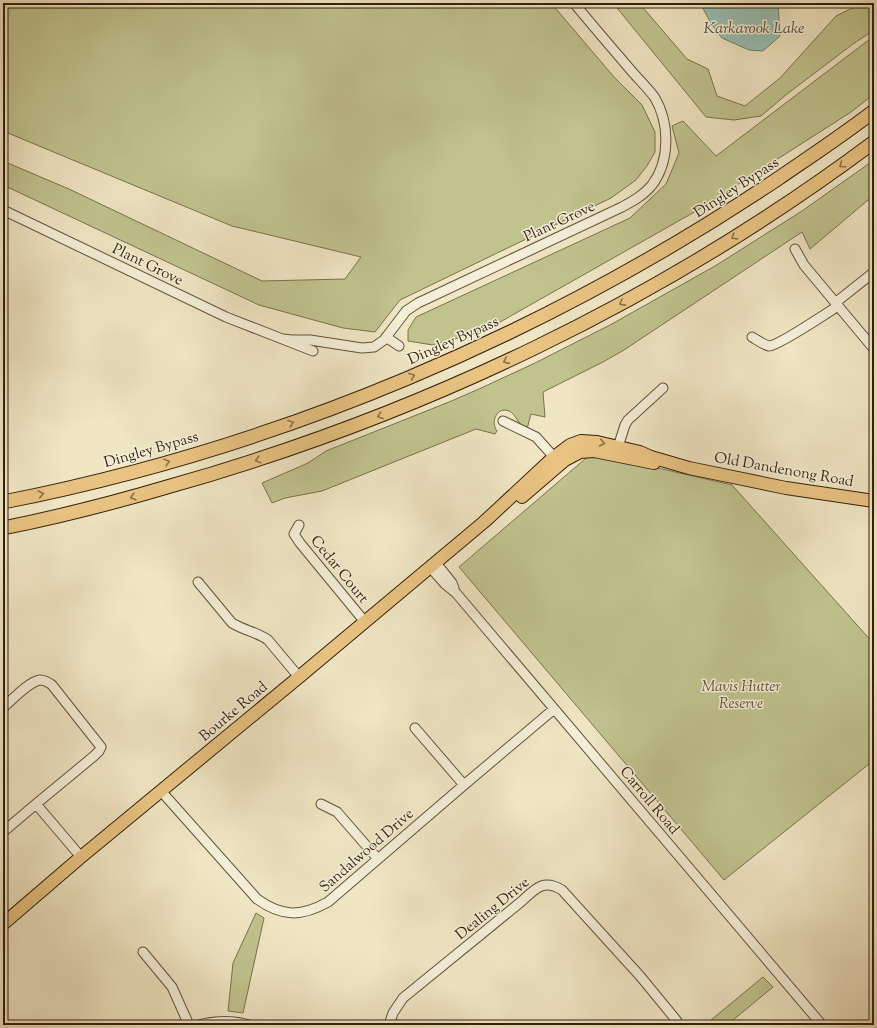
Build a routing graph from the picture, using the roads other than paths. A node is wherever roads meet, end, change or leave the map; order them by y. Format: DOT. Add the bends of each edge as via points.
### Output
graph roads {
  1 [pos="574,3"];
  2 [pos="874,111"];
  3 [pos="874,142"];
  4 [pos="3,210"];
  5 [pos="795,249"];
  6 [pos="874,272"];
  7 [pos="836,305"];
  8 [pos="386,337"];
  9 [pos="752,337"];
  10 [pos="283,339"];
  11 [pos="399,346"];
  12 [pos="874,349"];
  13 [pos="313,351"];
  14 [pos="663,388"];
  15 [pos="503,421"];
  16 [pos="617,451"];
  17 [pos="558,460"];
  18 [pos="874,501"];
  19 [pos="3,502"];
  20 [pos="299,525"];
  21 [pos="3,528"];
  22 [pos="433,565"];
  23 [pos="198,582"];
  24 [pos="365,622"];
  25 [pos="299,677"];
  26 [pos="3,708"];
  27 [pos="554,709"];
  28 [pos="415,728"];
  29 [pos="464,785"];
  30 [pos="162,791"];
  31 [pos="36,804"];
  32 [pos="321,804"];
  33 [pos="3,832"];
  34 [pos="81,857"];
  35 [pos="378,859"];
  36 [pos="3,924"];
  37 [pos="143,952"];
  38 [pos="189,1025"];
  39 [pos="198,1025"];
  40 [pos="249,1025"];
  41 [pos="389,1025"];
  42 [pos="679,1025"];
  43 [pos="822,1025"];
  1 -- 8 [label="street, Plant Grove" via="655,98 663,119 666,142 658,174 644,193 622,207 418,303 404,313"];
  19 -- 2 [label="highway, Dingley Bypass, one-way" via="140,470 244,439 337,406 450,360 574,300 664,250 755,194"];
  3 -- 21 [label="highway, one-way" via="820,181 706,255 607,312 388,414 222,472 111,503"];
  4 -- 10 [label="street, Plant Grove" via="226,316"];
  5 -- 7 [label="street" via="802,262"];
  6 -- 7 [label="street"];
  7 -- 9 [label="street" via="790,337 772,345"];
  7 -- 12 [label="street"];
  8 -- 10 [label="street, Plant Grove" via="374,347 367,348"];
  8 -- 11 [label="street"];
  10 -- 13 [label="street, Plant Grove"];
  14 -- 16 [label="street" via="628,420"];
  15 -- 17 [label="street" via="535,436"];
  16 -- 17 [label="main road, Old Dandenong Road" via="594,452 585,446"];
  16 -- 18 [label="main road, Old Dandenong Road" via="786,488"];
  17 -- 22 [label="main road, Bourke Road" via="521,498 484,522"];
  20 -- 24 [label="street, Cedar Court" via="290,534"];
  22 -- 24 [label="main road, Bourke Road"];
  22 -- 27 [label="street, Carroll Road" via="452,583 456,593"];
  23 -- 25 [label="street" via="232,622 268,640"];
  24 -- 25 [label="main road, Bourke Road"];
  25 -- 30 [label="main road, Bourke Road"];
  26 -- 31 [label="street" via="29,686 40,680 46,681 52,685 101,747 94,756"];
  27 -- 29 [label="street, Sandalwood Drive"];
  27 -- 43 [label="street, Carroll Road"];
  28 -- 29 [label="street"];
  29 -- 35 [label="street, Sandalwood Drive"];
  30 -- 34 [label="main road, Bourke Road"];
  30 -- 35 [label="street, Sandalwood Drive" via="256,899 279,912 315,910"];
  31 -- 33 [label="street"];
  31 -- 34 [label="street"];
  32 -- 35 [label="street" via="337,812"];
  34 -- 36 [label="main road, Bourke Road"];
  37 -- 38 [label="street" via="172,987"];
  39 -- 40 [label="street" via="212,1022"];
  41 -- 42 [label="street, Dealing Drive" via="403,998 536,888 545,885 562,890 640,976"];
}
